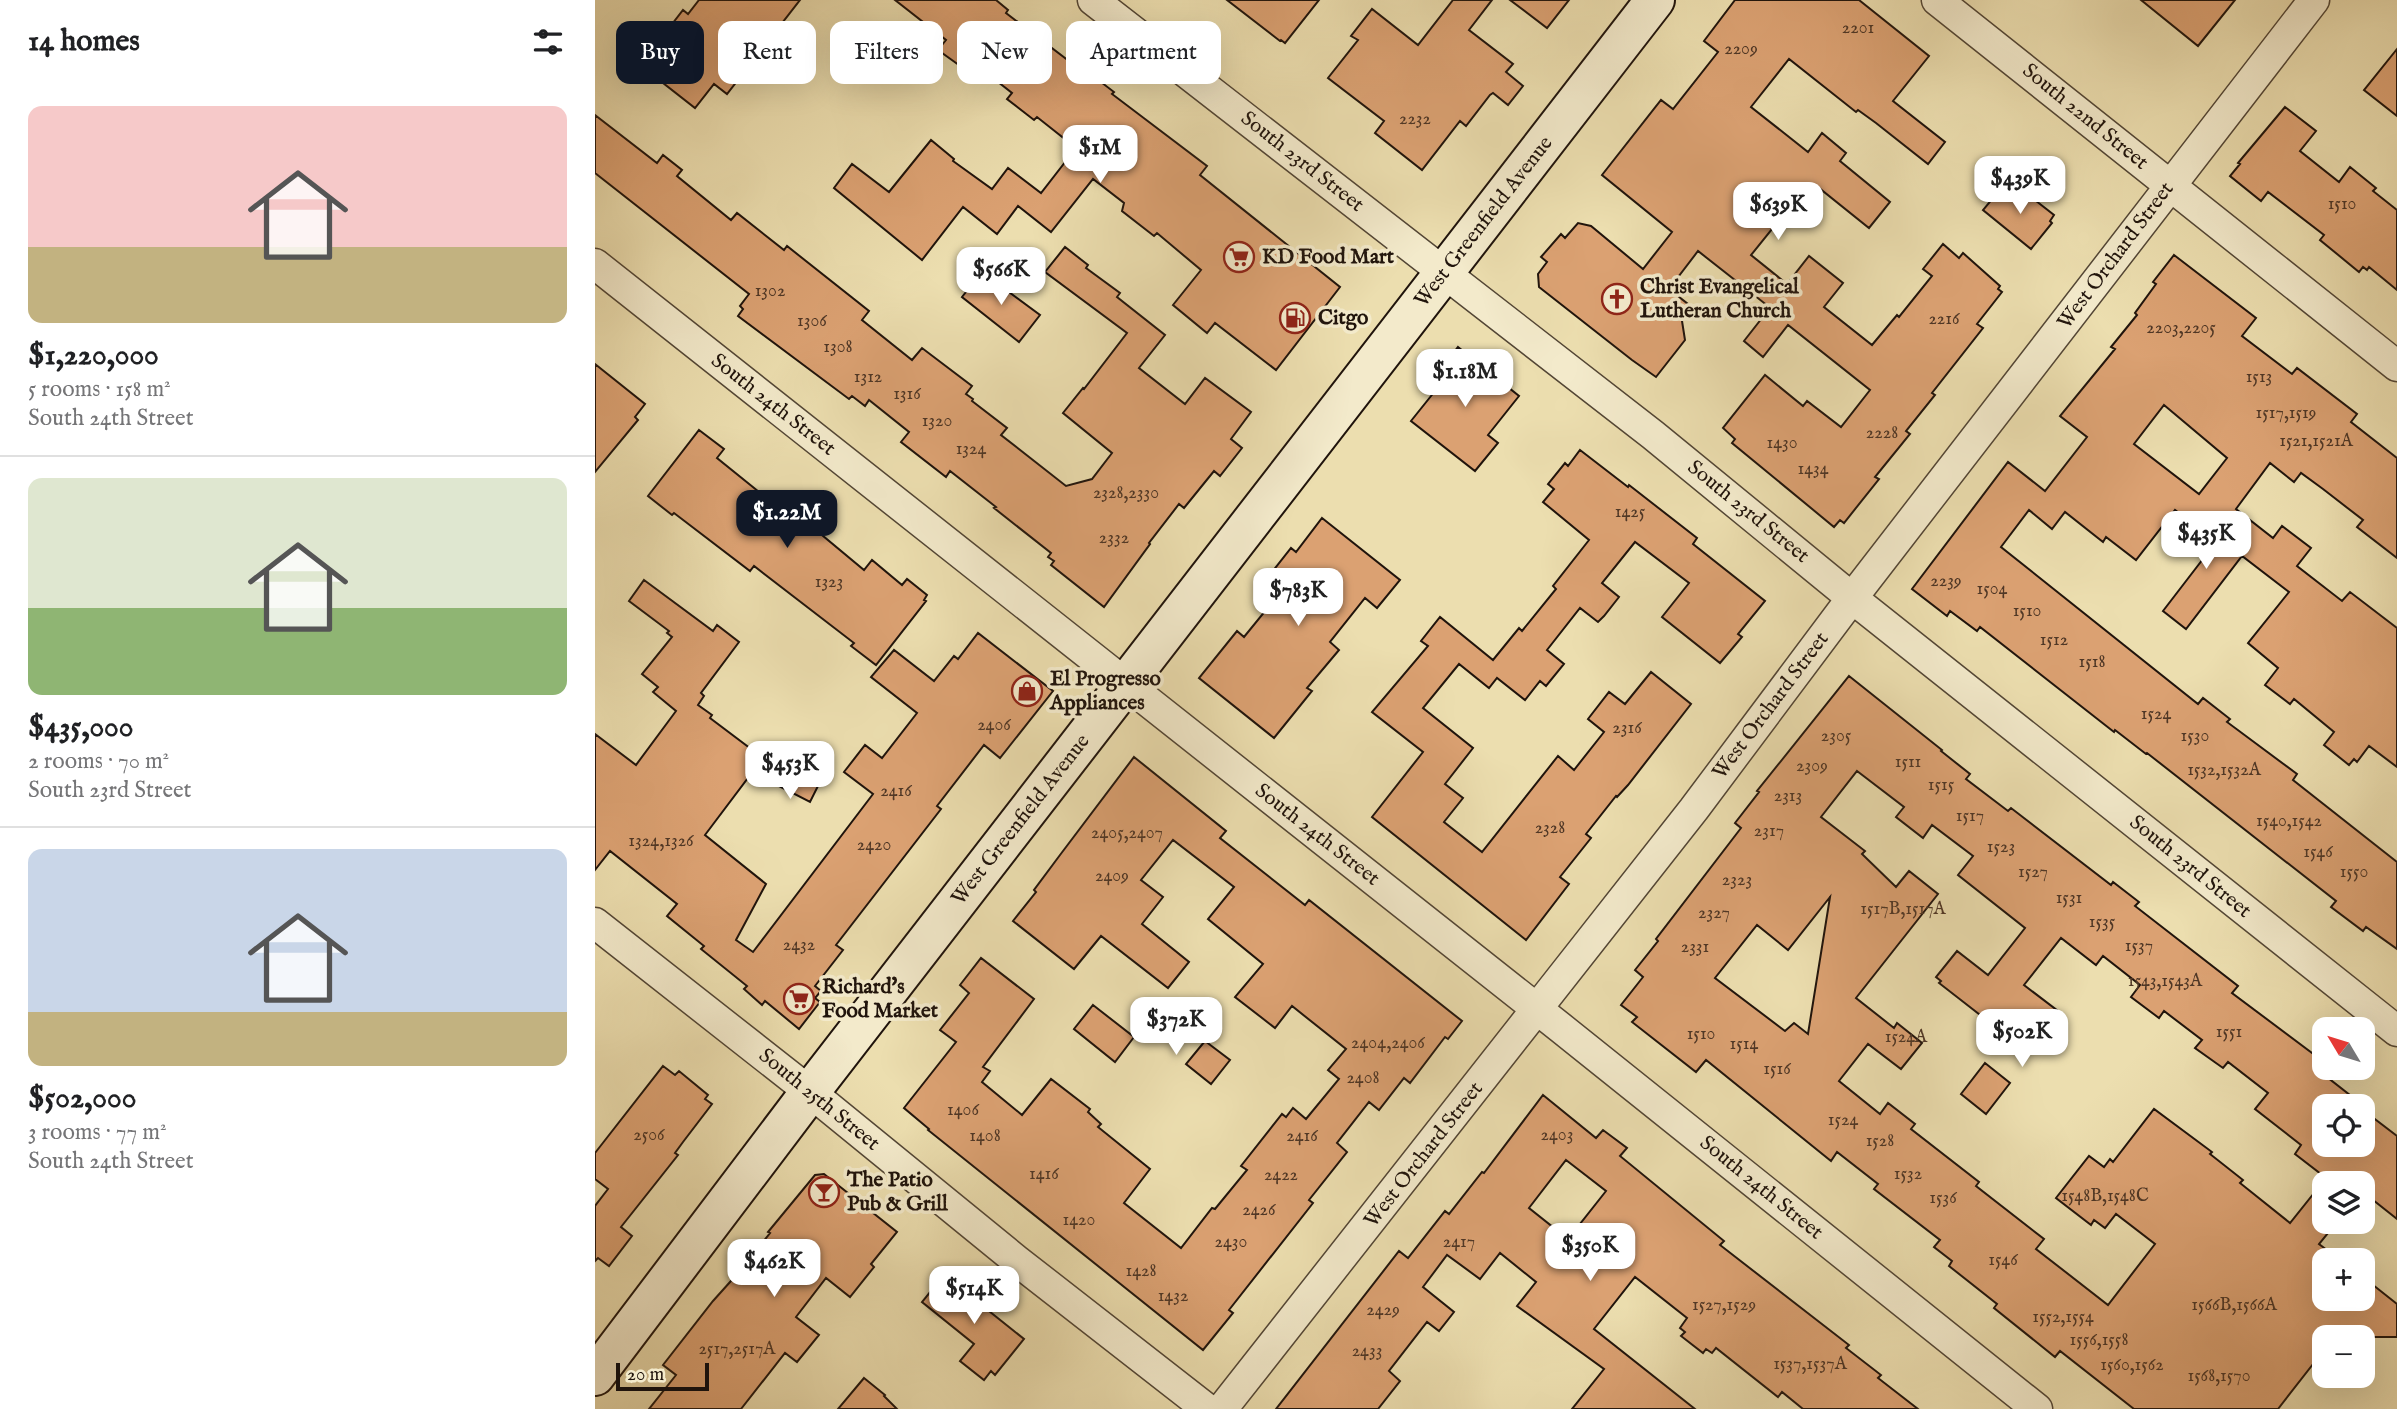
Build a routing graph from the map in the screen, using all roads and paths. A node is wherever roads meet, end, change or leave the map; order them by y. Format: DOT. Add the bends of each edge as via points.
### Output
graph roads {
  1 [pos="1093,0"];
  2 [pos="1655,0"];
  3 [pos="1937,0"];
  4 [pos="2314,0"];
  5 [pos="2170,185"];
  6 [pos="595,264"];
  7 [pos="1446,273"];
  8 [pos="2397,366"];
  9 [pos="1852,598"];
  10 [pos="1126,686"];
  11 [pos="595,923"];
  12 [pos="1538,1010"];
  13 [pos="2397,1031"];
  14 [pos="810,1092"];
  15 [pos="595,1376"];
  16 [pos="1207,1409"];
  17 [pos="1222,1409"];
  18 [pos="2036,1409"];
  1 -- 7 [label="street, South 23rd Street"];
  2 -- 7 [label="main road, West Greenfield Avenue"];
  3 -- 5 [label="street, South 22nd Street"];
  4 -- 5 [label="street, West Orchard Street"];
  5 -- 8 [label="street, South 22nd Street"];
  5 -- 9 [label="street, West Orchard Street"];
  6 -- 10 [label="street, South 24th Street"];
  7 -- 9 [label="street, South 23rd Street"];
  7 -- 10 [label="main road, West Greenfield Avenue"];
  9 -- 12 [label="street, West Orchard Street"];
  9 -- 13 [label="street, South 23rd Street"];
  10 -- 12 [label="street, South 24th Street"];
  10 -- 14 [label="main road, West Greenfield Avenue"];
  11 -- 14 [label="street, South 25th Street"];
  12 -- 17 [label="street, West Orchard Street"];
  12 -- 18 [label="street, South 24th Street"];
  14 -- 15 [label="main road, West Greenfield Avenue"];
  14 -- 16 [label="street, South 25th Street"];
}
